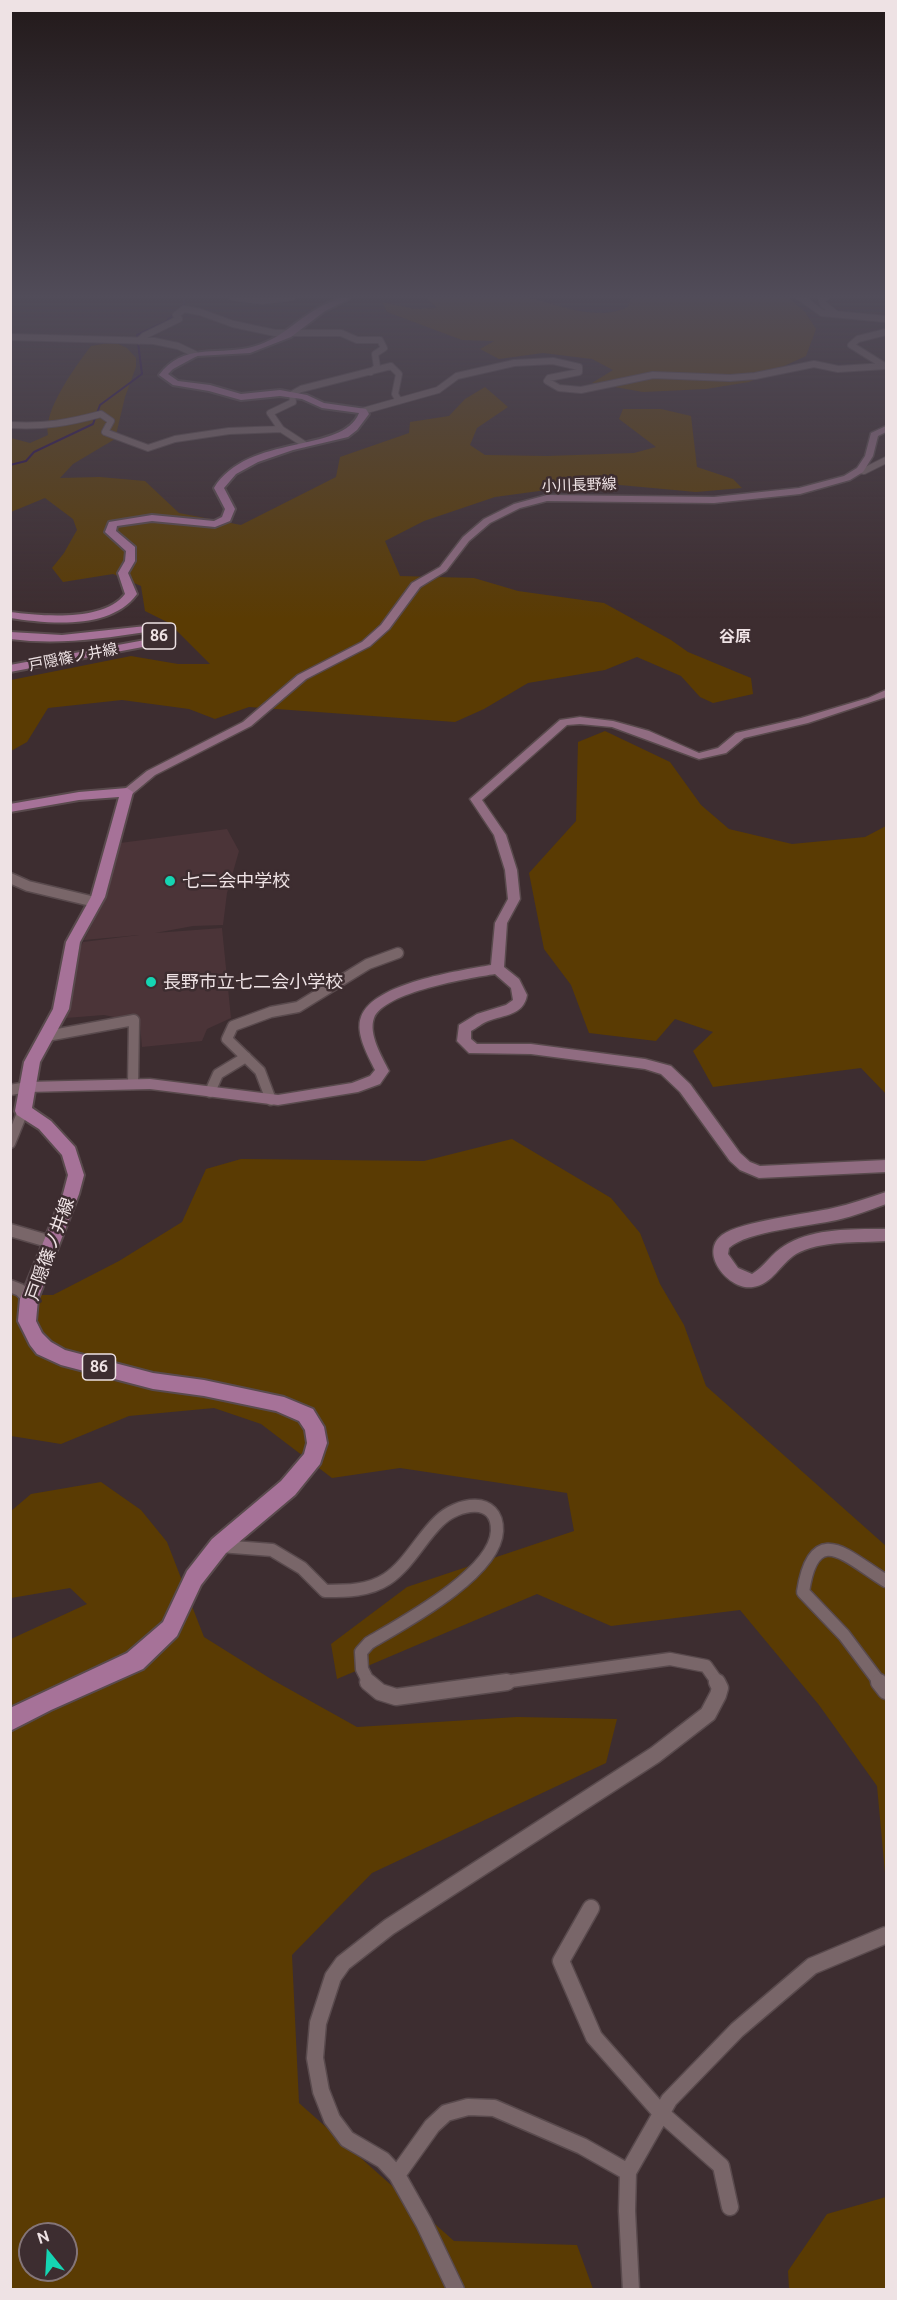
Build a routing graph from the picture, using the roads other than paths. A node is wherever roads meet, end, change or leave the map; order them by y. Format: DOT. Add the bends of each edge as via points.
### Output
graph roads {
  1 [pos="288,404"];
  2 [pos="320,404"];
  3 [pos="387,404"];
  4 [pos="363,411"];
  5 [pos="10,425"];
  6 [pos="281,429"];
  7 [pos="886,429"];
  8 [pos="304,444"];
  9 [pos="886,460"];
  10 [pos="860,470"];
  11 [pos="10,615"];
  12 [pos="10,635"];
  13 [pos="10,669"];
  14 [pos="886,693"];
  15 [pos="127,792"];
  16 [pos="10,808"];
  17 [pos="10,878"];
  18 [pos="95,902"];
  19 [pos="398,953"];
  20 [pos="497,969"];
  21 [pos="47,1036"];
  22 [pos="246,1056"];
  23 [pos="133,1084"];
  24 [pos="19,1089"];
  25 [pos="210,1092"];
  26 [pos="272,1100"];
  27 [pos="23,1111"];
  28 [pos="10,1143"];
  29 [pos="886,1166"];
  30 [pos="886,1198"];
  31 [pos="10,1230"];
  32 [pos="886,1235"];
  33 [pos="51,1242"];
  34 [pos="10,1286"];
  35 [pos="29,1299"];
  36 [pos="219,1546"];
  37 [pos="886,1581"];
  38 [pos="886,1691"];
  39 [pos="10,1720"];
  40 [pos="591,1908"];
  41 [pos="886,1935"];
  42 [pos="661,2113"];
  43 [pos="628,2172"];
  44 [pos="397,2175"];
  45 [pos="730,2207"];
  46 [pos="456,2289"];
  47 [pos="631,2289"];
  1 -- 6 [label="street" via="270,413"];
  2 -- 4 [label="main road"];
  3 -- 4 [label="street"];
  4 -- 8 [label="main road, 86" via="350,432"];
  5 -- 6 [label="street" via="62,425 101,414 111,421 105,432 148,448 175,439 229,431"];
  6 -- 8 [label="street"];
  7 -- 10 [label="street" via="874,435 869,456"];
  8 -- 11 [label="main road, 86" via="245,464 222,479 219,488 230,509 226,519 214,524 152,518 113,524 110,532 132,552 123,573 132,594 124,604 102,614 76,617 28,619"];
  9 -- 10 [label="street"];
  10 -- 15 [label="street, 小川長野線" via="826,485 748,497 547,498 517,506 487,521 466,539 443,569 416,585 385,627 366,644 302,677 247,724 151,773"];
  12 -- 13 [label="main road, 戸隠篠ノ井線 / 86" via="76,640 146,629 160,634 148,643"];
  14 -- 20 [label="street" via="804,721 740,735 722,751 699,756 623,726 581,719 564,722 476,799 500,835 511,870 514,899 501,923"];
  15 -- 16 [label="main road" via="79,795"];
  15 -- 18 [label="main road"];
  17 -- 18 [label="street"];
  18 -- 21 [label="main road" via="74,942 61,1009"];
  19 -- 22 [label="street" via="368,964 297,1007 233,1026 227,1039"];
  20 -- 26 [label="street" via="438,980 400,993 372,1010 367,1018 368,1030 382,1071 375,1080 306,1098"];
  20 -- 29 [label="street" via="512,980 520,1000 514,1007 483,1017 464,1029 464,1041 474,1049 531,1049 666,1070 685,1088 735,1157 759,1172"];
  21 -- 23 [label="street" via="134,1020"];
  21 -- 24 [label="main road"];
  22 -- 25 [label="street" via="218,1072"];
  22 -- 26 [label="street" via="267,1081"];
  23 -- 24 [label="street"];
  23 -- 25 [label="street"];
  24 -- 27 [label="main road"];
  25 -- 26 [label="street"];
  27 -- 28 [label="street"];
  27 -- 33 [label="main road, 戸隠篠ノ井線 / 86" via="45,1125 69,1152 76,1175"];
  30 -- 32 [label="street" via="848,1211 728,1239 720,1256 740,1279 755,1280 771,1271 790,1250 814,1242"];
  31 -- 33 [label="street"];
  33 -- 35 [label="main road, 戸隠篠ノ井線 / 86"];
  34 -- 35 [label="street"];
  35 -- 36 [label="main road, 戸隠篠ノ井線 / 86" via="27,1321 36,1339 61,1357 153,1382 277,1403 306,1414 317,1443 313,1458 288,1488"];
  36 -- 39 [label="main road, 戸隠篠ノ井線 / 86" via="194,1578 170,1629 135,1661"];
  36 -- 44 [label="street" via="272,1550 302,1568 325,1591 359,1591 387,1579 445,1514 471,1504 482,1507 498,1526 498,1539 490,1556 470,1577 361,1652 364,1675 382,1695 396,1698 670,1659 706,1666 720,1688 708,1714 655,1755 389,1927 343,1963 333,1977 318,2023 315,2058 321,2091 332,2120 347,2139 383,2160"];
  37 -- 38 [label="street" via="845,1553 830,1551 810,1560 803,1592 844,1635"];
  40 -- 42 [label="street" via="561,1961 594,2037"];
  41 -- 42 [label="street" via="812,1966 716,2050"];
  42 -- 43 [label="street"];
  42 -- 45 [label="street" via="721,2166"];
  43 -- 44 [label="street" via="582,2146 494,2108 468,2107 446,2113 432,2126"];
  43 -- 47 [label="street"];
  44 -- 46 [label="street"];
}
